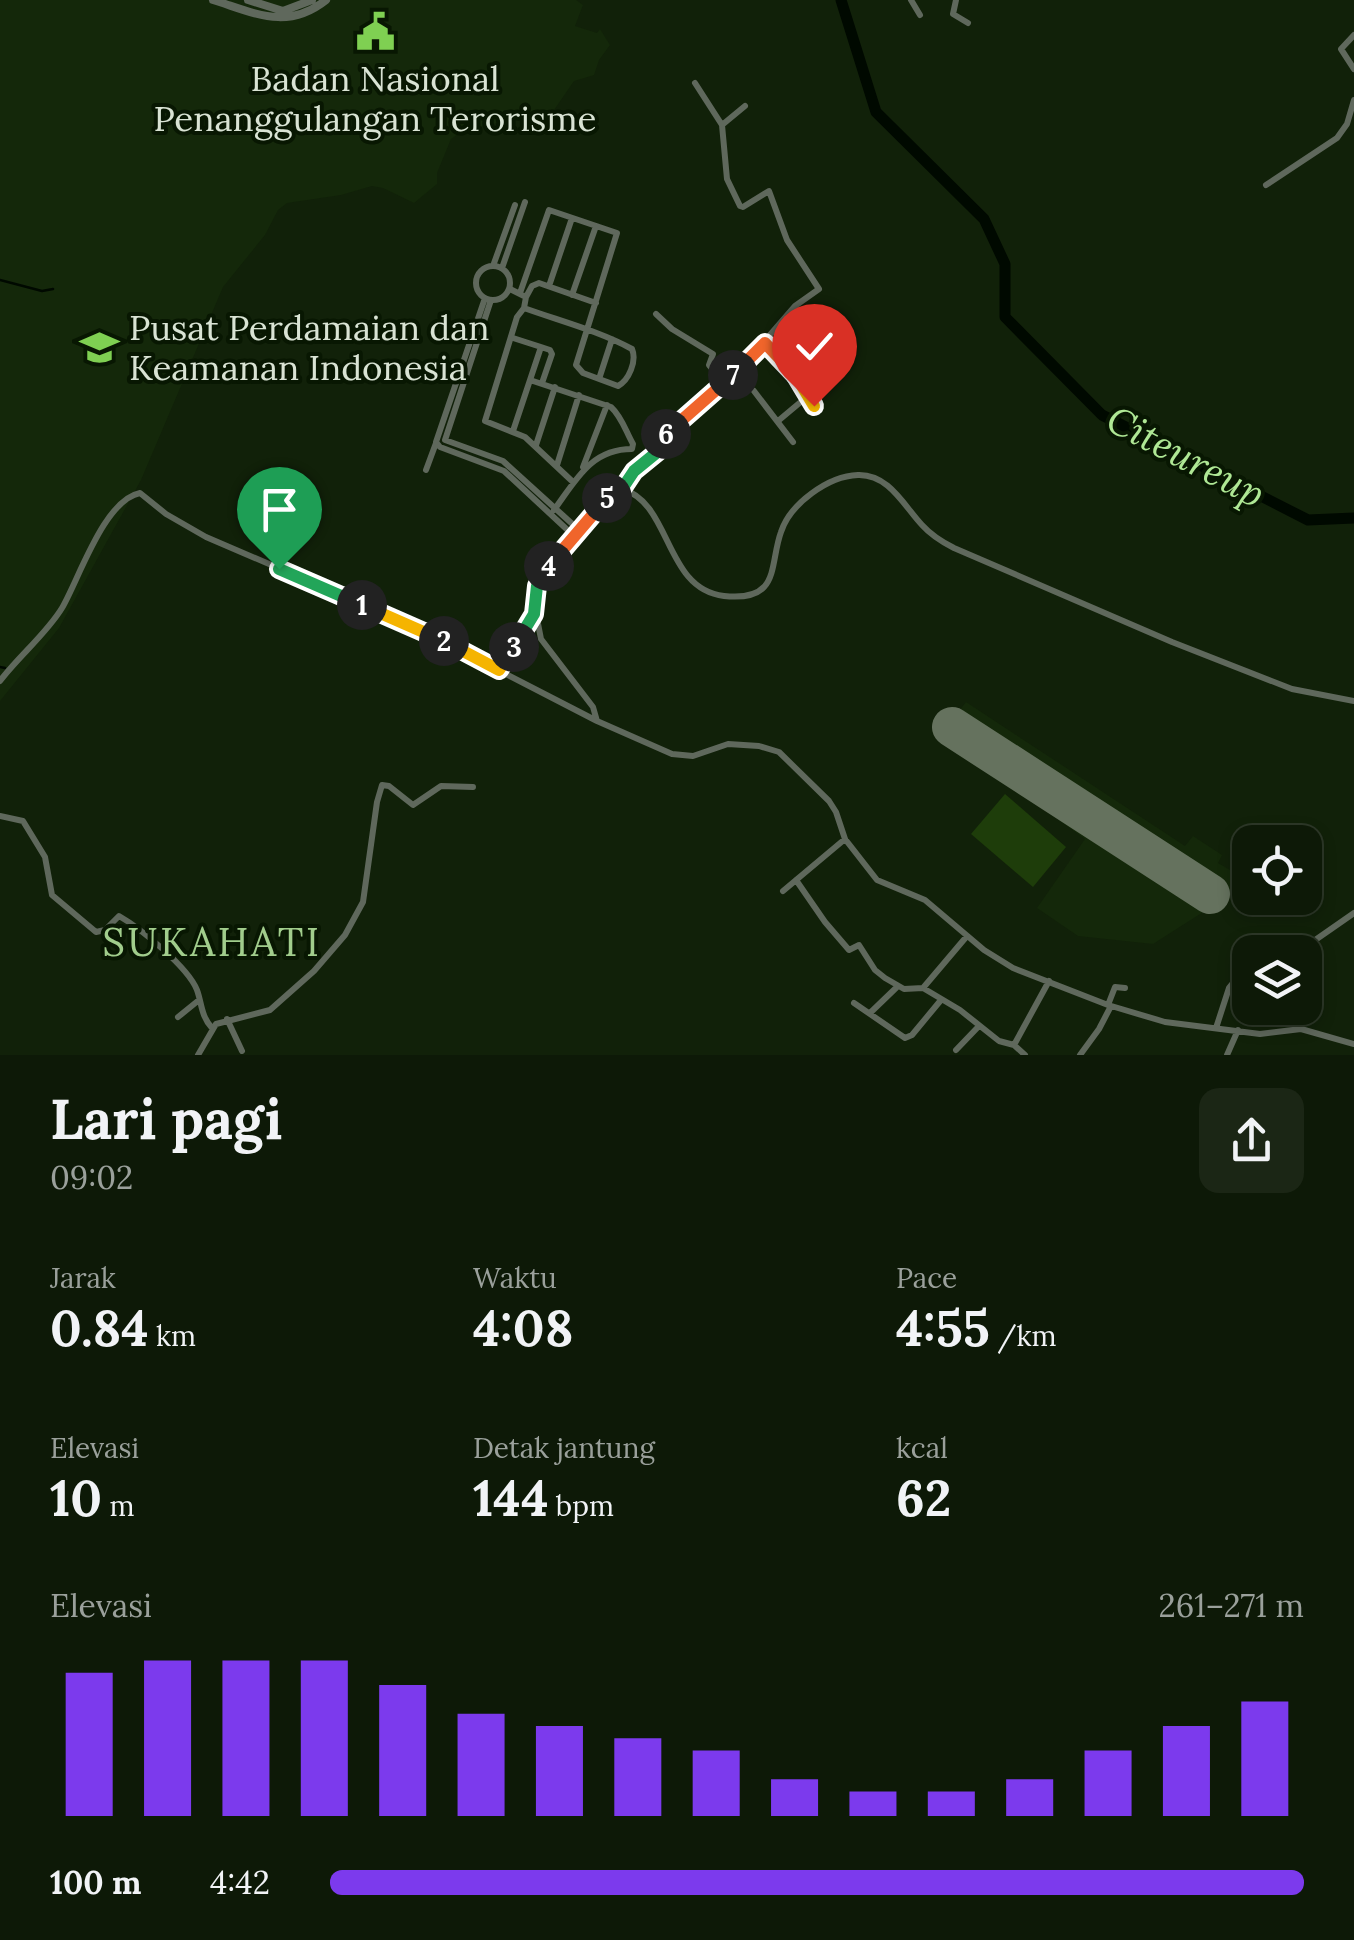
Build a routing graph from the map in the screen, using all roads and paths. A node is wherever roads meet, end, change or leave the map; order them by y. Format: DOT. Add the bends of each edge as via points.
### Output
graph roads {
  1 [pos="212,0"];
  2 [pos="248,0"];
  3 [pos="312,0"];
  4 [pos="326,0"];
  5 [pos="912,0"];
  6 [pos="956,0"];
  7 [pos="288,15"];
  8 [pos="920,15"];
  9 [pos="968,23"];
  10 [pos="1354,36"];
  11 [pos="1354,68"];
  12 [pos="695,83"];
  13 [pos="1354,100"];
  14 [pos="744,106"];
  15 [pos="722,125"];
  16 [pos="1266,185"];
  17 [pos="525,202"];
  18 [pos="514,205"];
  19 [pos="572,218"];
  20 [pos="596,226"];
  21 [pos="497,267"];
  22 [pos="550,286"];
  23 [pos="510,290"];
  24 [pos="523,295"];
  25 [pos="572,295"];
  26 [pos="488,299"];
  27 [pos="596,303"];
  28 [pos="524,308"];
  29 [pos="656,314"];
  30 [pos="586,331"];
  31 [pos="513,338"];
  32 [pos="612,339"];
  33 [pos="765,343"];
  34 [pos="541,347"];
  35 [pos="599,379"];
  36 [pos="530,380"];
  37 [pos="542,383"];
  38 [pos="724,383"];
  39 [pos="555,387"];
  40 [pos="754,390"];
  41 [pos="579,395"];
  42 [pos="809,396"];
  43 [pos="607,405"];
  44 [pos="814,406"];
  45 [pos="778,421"];
  46 [pos="622,430"];
  47 [pos="513,431"];
  48 [pos="436,442"];
  49 [pos="793,442"];
  50 [pos="536,444"];
  51 [pos="616,449"];
  52 [pos="556,465"];
  53 [pos="582,468"];
  54 [pos="426,470"];
  55 [pos="573,482"];
  56 [pos="622,489"];
  57 [pos="553,511"];
  58 [pos="577,533"];
  59 [pos="534,614"];
  60 [pos="499,670"];
  61 [pos="0,681"];
  62 [pos="1354,701"];
  63 [pos="597,721"];
  64 [pos="473,787"];
  65 [pos="0,816"];
  66 [pos="845,839"];
  67 [pos="796,880"];
  68 [pos="782,890"];
  69 [pos="1354,912"];
  70 [pos="968,935"];
  71 [pos="1322,935"];
  72 [pos="1048,981"];
  73 [pos="1232,984"];
  74 [pos="898,986"];
  75 [pos="922,988"];
  76 [pos="1125,988"];
  77 [pos="199,1000"];
  78 [pos="941,1000"];
  79 [pos="854,1003"];
  80 [pos="1109,1006"];
  81 [pos="870,1014"];
  82 [pos="178,1017"];
  83 [pos="227,1019"];
  84 [pos="979,1026"];
  85 [pos="212,1028"];
  86 [pos="1216,1028"];
  87 [pos="1238,1030"];
  88 [pos="1354,1044"];
  89 [pos="1014,1045"];
  90 [pos="956,1050"];
  91 [pos="242,1051"];
  92 [pos="198,1055"];
  93 [pos="1025,1055"];
  94 [pos="1080,1055"];
  95 [pos="1227,1055"];
  1 -- 7 [label="street"];
  2 -- 7 [label="street"];
  3 -- 7 [label="street"];
  4 -- 7 [label="street"];
  5 -- 8 [label="street"];
  6 -- 9 [label="street" via="953,14"];
  10 -- 11 [label="street" via="1341,49"];
  12 -- 15 [label="street"];
  13 -- 16 [label="street" via="1337,138"];
  14 -- 15 [label="street"];
  15 -- 33 [label="street" via="727,179 740,206 769,192 787,240 819,287"];
  17 -- 21 [label="street"];
  18 -- 21 [label="street"];
  19 -- 20 [label="street"];
  19 -- 22 [label="street"];
  19 -- 24 [label="street" via="549,210"];
  20 -- 25 [label="street"];
  20 -- 27 [label="street" via="617,235"];
  21 -- 23 [label="street" via="510,277"];
  21 -- 26 [label="street" via="476,280"];
  22 -- 24 [label="street" via="536,284"];
  22 -- 25 [label="street"];
  23 -- 24 [label="street"];
  23 -- 26 [label="street"];
  24 -- 28 [label="street"];
  25 -- 27 [label="street"];
  26 -- 48 [label="street"];
  26 -- 57 [label="street" via="445,440 503,461"];
  27 -- 30 [label="street"];
  28 -- 30 [label="street"];
  28 -- 31 [label="street"];
  29 -- 38 [label="street" via="713,354 709,365"];
  30 -- 32 [label="street"];
  30 -- 35 [label="street" via="576,365"];
  31 -- 34 [label="street"];
  31 -- 47 [label="street" via="484,419"];
  32 -- 35 [label="street"];
  32 -- 35 [label="street" via="632,349 632,365 619,386"];
  33 -- 38 [label="street"];
  33 -- 42 [label="street"];
  34 -- 36 [label="street"];
  34 -- 37 [label="street" via="552,354"];
  36 -- 37 [label="street"];
  36 -- 47 [label="street"];
  37 -- 39 [label="street"];
  38 -- 56 [label="street" via="668,431 661,449"];
  39 -- 41 [label="street"];
  39 -- 50 [label="street"];
  40 -- 45 [label="street"];
  41 -- 43 [label="street"];
  41 -- 52 [label="street"];
  42 -- 44 [label="street"];
  42 -- 45 [label="street"];
  43 -- 46 [label="street"];
  43 -- 53 [label="street"];
  45 -- 49 [label="street"];
  46 -- 51 [label="street"];
  46 -- 51 [label="street" via="634,447"];
  47 -- 50 [label="street"];
  48 -- 54 [label="street"];
  48 -- 57 [label="street" via="504,471"];
  50 -- 52 [label="street"];
  51 -- 53 [label="street"];
  52 -- 55 [label="street"];
  53 -- 55 [label="street"];
  55 -- 57 [label="street"];
  56 -- 58 [label="street"];
  56 -- 62 [label="street" via="644,502 694,582 712,594 741,596 771,577 783,525 800,504 836,480 872,477 954,548 1292,689"];
  57 -- 58 [label="street"];
  58 -- 59 [label="street" via="540,578"];
  59 -- 60 [label="street"];
  59 -- 63 [label="street" via="541,639"];
  60 -- 61 [label="street" via="206,537 136,492 104,526 57,616"];
  60 -- 63 [label="street"];
  63 -- 66 [label="street" via="677,756 728,744 775,750 829,801"];
  64 -- 83 [label="street" via="441,786 413,805 382,786 363,902 345,935 270,1010"];
  65 -- 77 [label="street" via="23,821 40,845 54,898 96,932 122,917 184,973"];
  66 -- 67 [label="street"];
  66 -- 70 [label="street" via="877,880 925,900"];
  67 -- 68 [label="street"];
  67 -- 74 [label="street" via="849,950 860,945 875,970"];
  69 -- 71 [label="street"];
  70 -- 72 [label="street" via="1013,968"];
  70 -- 75 [label="street"];
  72 -- 80 [label="street"];
  72 -- 89 [label="street"];
  73 -- 86 [label="street"];
  74 -- 75 [label="street"];
  74 -- 81 [label="street"];
  75 -- 78 [label="street"];
  76 -- 80 [label="street" via="1114,987"];
  77 -- 82 [label="street"];
  77 -- 85 [label="street"];
  78 -- 81 [label="street" via="908,1038"];
  78 -- 84 [label="street"];
  79 -- 81 [label="street"];
  80 -- 86 [label="street"];
  80 -- 94 [label="street"];
  83 -- 85 [label="street"];
  83 -- 91 [label="street"];
  84 -- 89 [label="street"];
  84 -- 90 [label="street"];
  85 -- 92 [label="street"];
  86 -- 87 [label="street"];
  87 -- 88 [label="street" via="1301,1028"];
  87 -- 95 [label="street"];
  89 -- 93 [label="street"];
}
